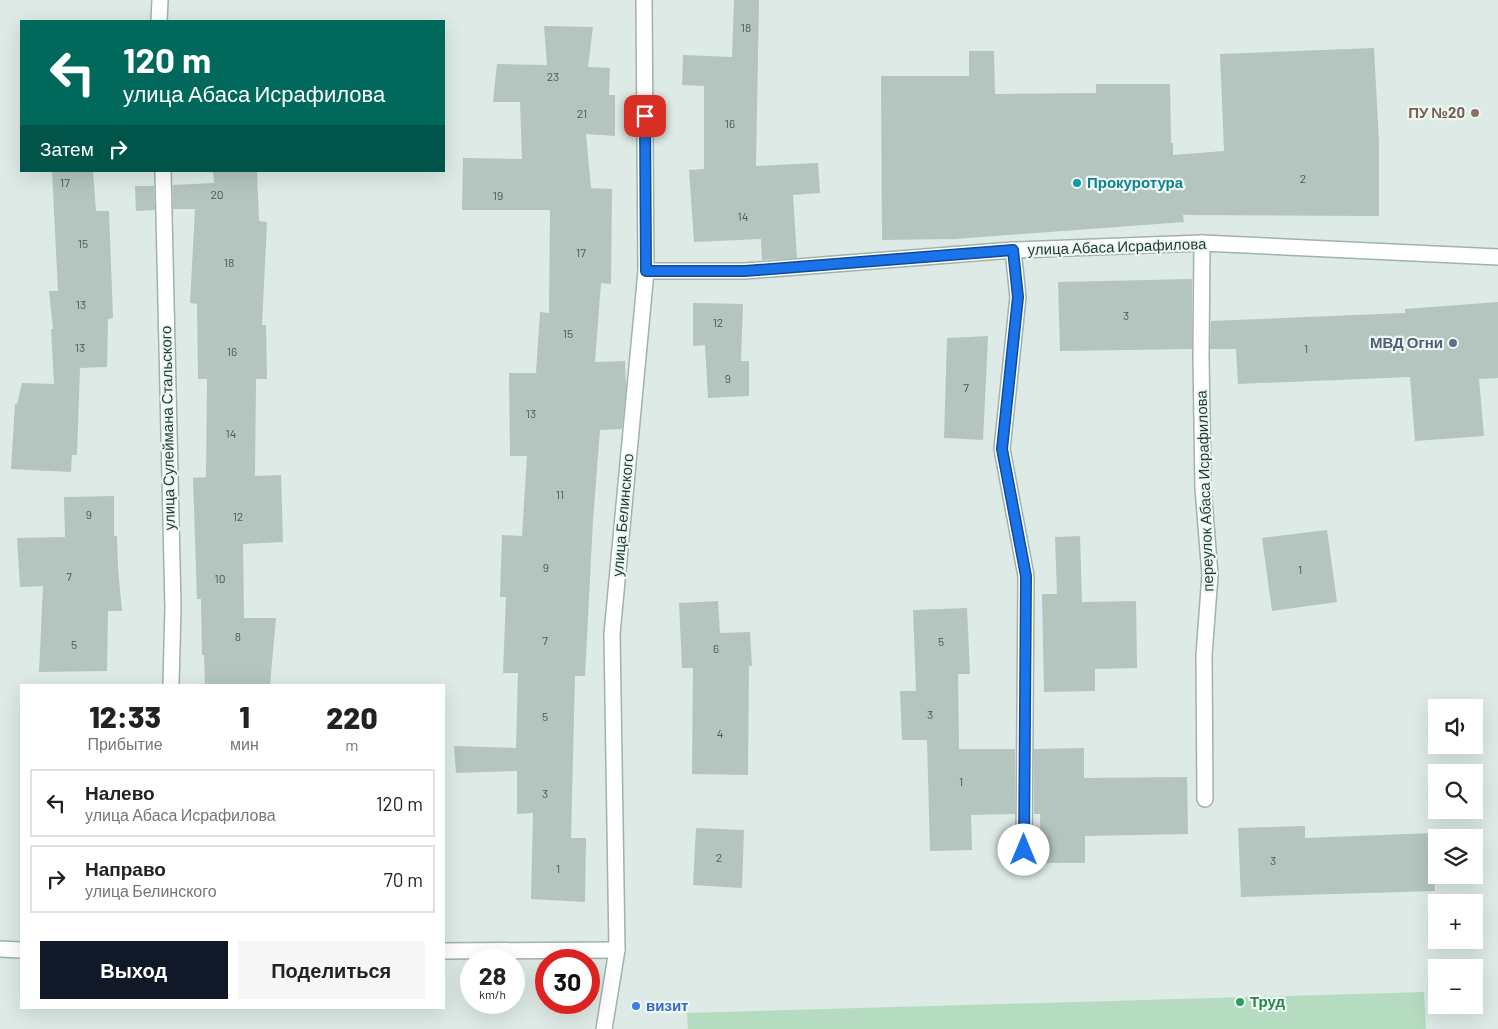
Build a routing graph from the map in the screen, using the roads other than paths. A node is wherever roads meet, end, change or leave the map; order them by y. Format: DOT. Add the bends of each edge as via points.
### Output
graph roads {
  1 [pos="160,0"];
  2 [pos="644,0"];
  3 [pos="159,20"];
  4 [pos="163,172"];
  5 [pos="1202,243"];
  6 [pos="1013,250"];
  7 [pos="1498,257"];
  8 [pos="646,271"];
  9 [pos="171,684"];
  10 [pos="1205,798"];
  11 [pos="1024,850"];
  12 [pos="0,949"];
  13 [pos="20,950"];
  14 [pos="616,950"];
  15 [pos="445,951"];
  16 [pos="604,1029"];
  1 -- 3 [label="street"];
  2 -- 8 [label="street, улица Белинского"];
  4 -- 9 [label="street, улица Сулеймана Стальского"];
  5 -- 6 [label="street, улица Абаса Исрафилова"];
  5 -- 7 [label="street, улица Абаса Исрафилова"];
  5 -- 10 [label="street, переулок Абаса Исрафилова" via="1203,488 1210,575 1204,655"];
  6 -- 8 [label="street, улица Абаса Исрафилова" via="745,271"];
  6 -- 11 [label="street" via="1018,297 1002,449 1026,576"];
  8 -- 14 [label="street, улица Белинского" via="612,634"];
  12 -- 13 [label="street"];
  14 -- 15 [label="street"];
  14 -- 16 [label="street, улица Белинского"];
}
